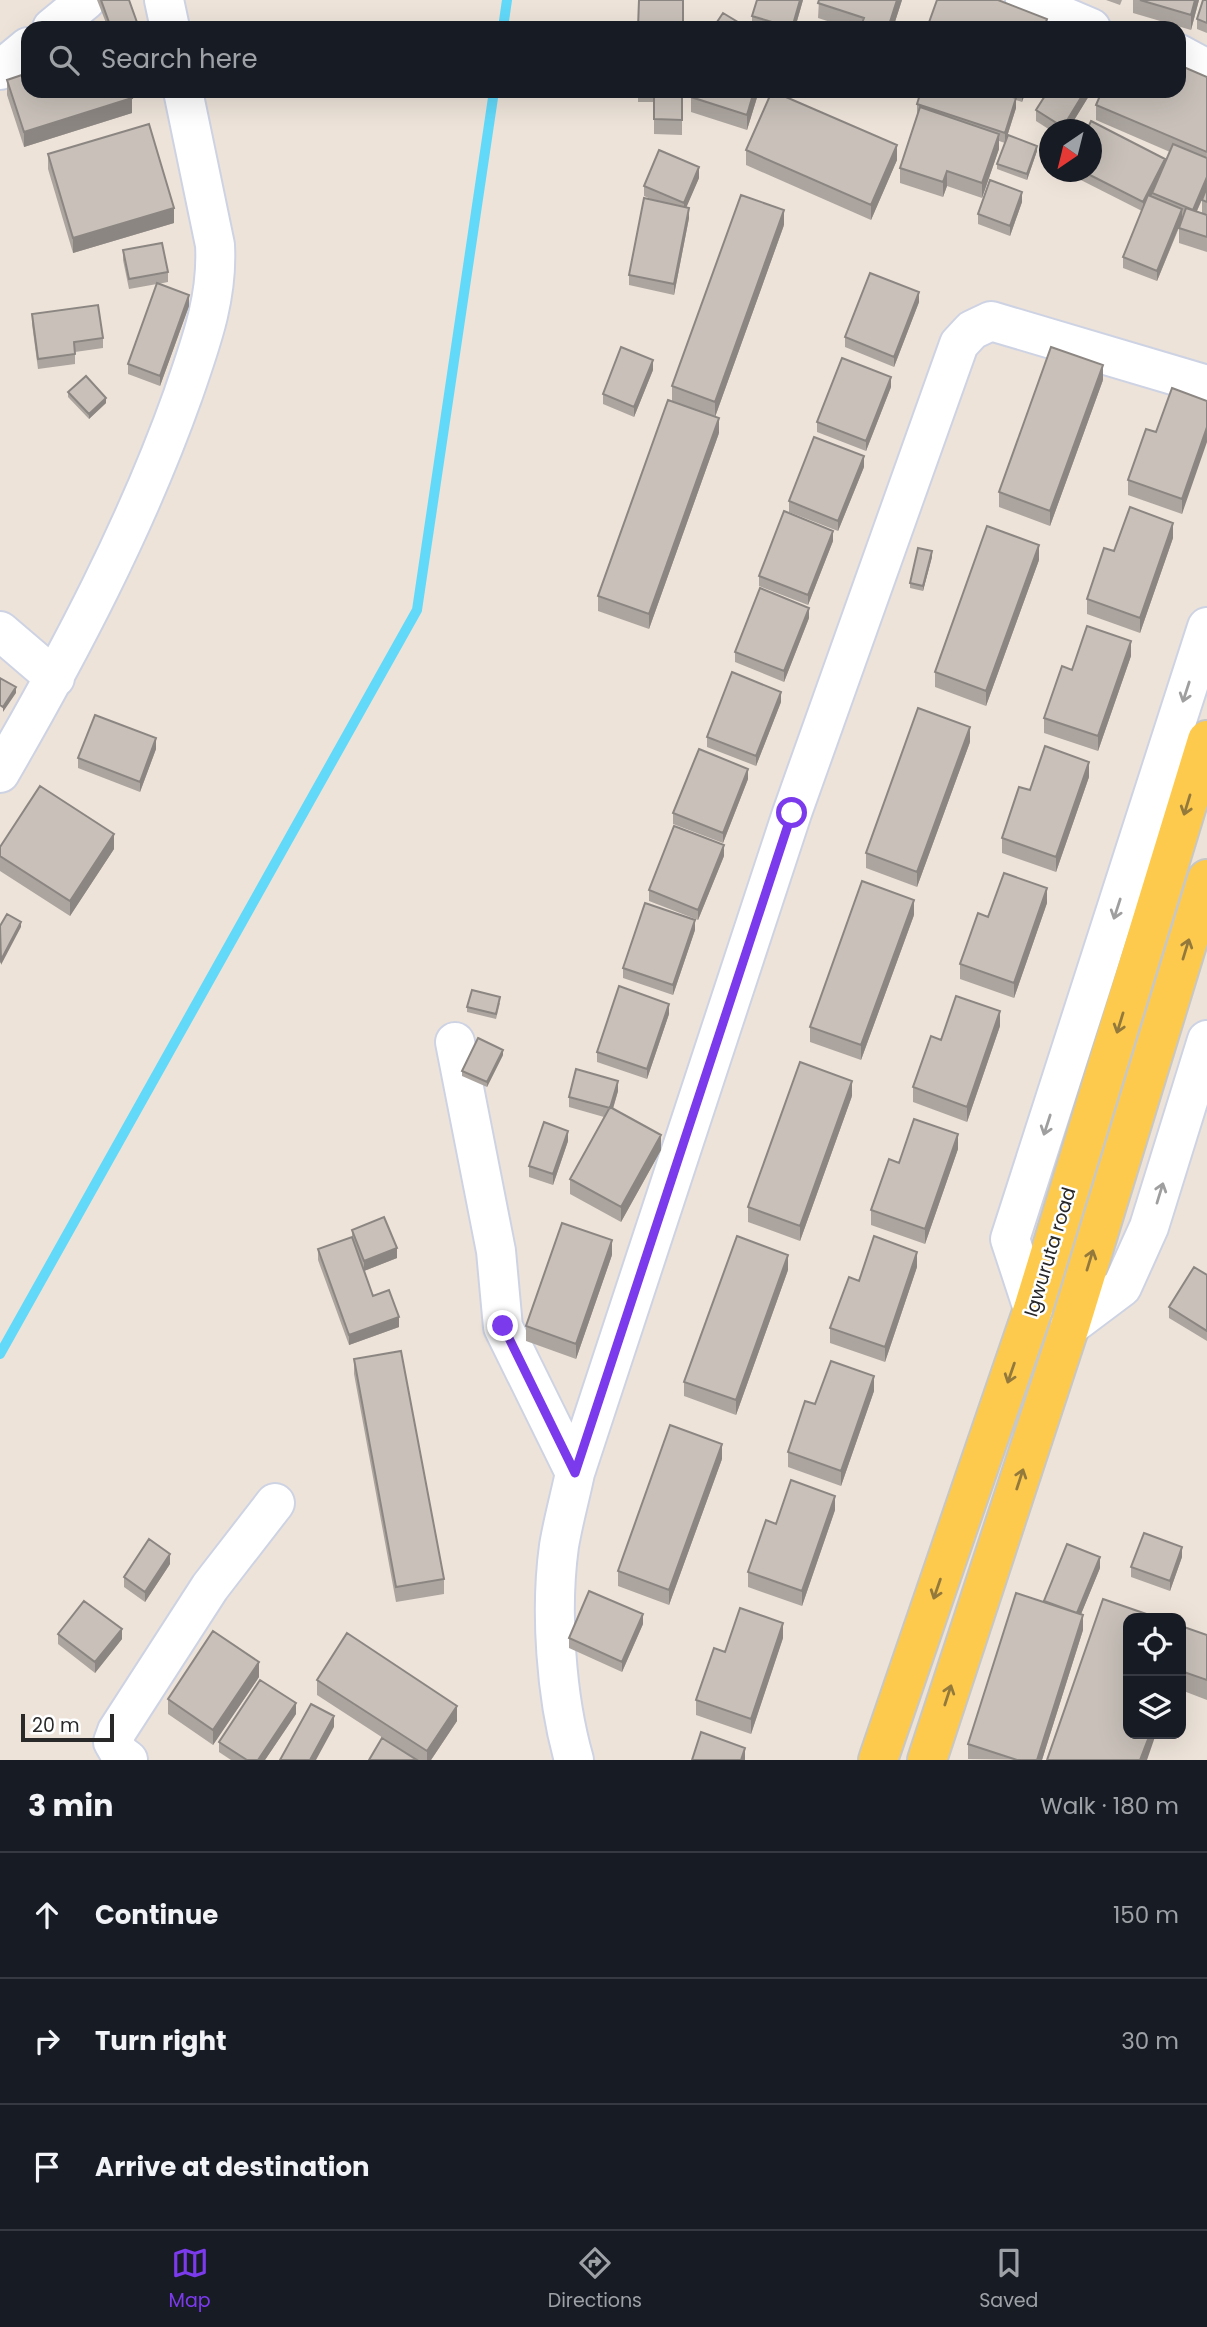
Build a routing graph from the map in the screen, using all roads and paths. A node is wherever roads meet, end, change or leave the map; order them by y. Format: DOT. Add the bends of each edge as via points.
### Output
graph roads {
  1 [pos="86,0"];
  2 [pos="164,0"];
  3 [pos="1026,0"];
  4 [pos="60,21"];
  5 [pos="168,21"];
  6 [pos="1075,21"];
  7 [pos="21,52"];
  8 [pos="1186,58"];
  9 [pos="0,69"];
  10 [pos="1207,69"];
  11 [pos="184,98"];
  12 [pos="1207,385"];
  13 [pos="1207,627"];
  14 [pos="0,631"];
  15 [pos="55,678"];
  16 [pos="1207,740"];
  17 [pos="0,774"];
  18 [pos="1207,879"];
  19 [pos="455,1041"];
  20 [pos="1207,1041"];
  21 [pos="1033,1309"];
  22 [pos="1070,1326"];
  23 [pos="575,1473"];
  24 [pos="275,1503"];
  25 [pos="128,1760"];
  26 [pos="574,1760"];
  27 [pos="878,1760"];
  28 [pos="927,1760"];
  1 -- 4 [label="street"];
  2 -- 5 [label="street"];
  3 -- 6 [label="street"];
  7 -- 9 [label="street"];
  8 -- 10 [label="street"];
  11 -- 15 [label="street" via="215,246 210,316 169,435"];
  12 -- 23 [label="street" via="991,321 972,330 959,344 792,813"];
  13 -- 21 [label="street, one-way" via="1010,1239"];
  14 -- 15 [label="street"];
  15 -- 17 [label="street"];
  16 -- 21 [label="main road, Igwuruta road, one-way"];
  22 -- 18 [label="main road, one-way"];
  19 -- 23 [label="street" via="496,1251 503,1326"];
  22 -- 20 [label="street, one-way" via="1122,1287 1149,1227"];
  21 -- 27 [label="main road, Igwuruta road, one-way"];
  28 -- 22 [label="main road, one-way"];
  23 -- 26 [label="street" via="559,1546 553,1615"];
  24 -- 25 [label="street" via="210,1587 117,1731 113,1742"];
}
